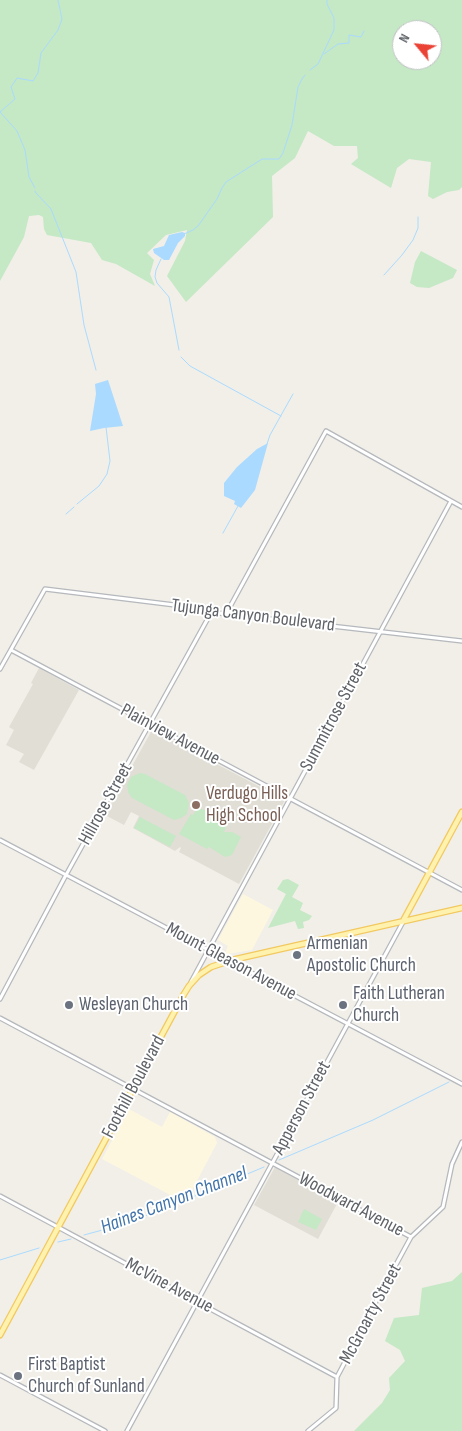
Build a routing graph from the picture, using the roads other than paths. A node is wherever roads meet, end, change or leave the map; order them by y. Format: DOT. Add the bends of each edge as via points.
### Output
graph roads {
  1 [pos="451,501"];
  2 [pos="462,507"];
  3 [pos="212,611"];
  4 [pos="226,614"];
  5 [pos="380,632"];
  6 [pos="462,642"];
  7 [pos="11,650"];
  8 [pos="0,670"];
  9 [pos="150,725"];
  10 [pos="290,799"];
  11 [pos="462,812"];
  12 [pos="0,840"];
  13 [pos="429,873"];
  14 [pos="66,875"];
  15 [pos="462,890"];
  16 [pos="462,908"];
  17 [pos="403,921"];
  18 [pos="208,950"];
  19 [pos="228,961"];
  20 [pos="189,986"];
  21 [pos="0,999"];
  22 [pos="0,1018"];
  23 [pos="347,1023"];
  24 [pos="462,1084"];
  25 [pos="133,1089"];
  26 [pos="462,1142"];
  27 [pos="273,1162"];
  28 [pos="0,1196"];
  29 [pos="58,1227"];
  30 [pos="411,1237"];
  31 [pos="198,1301"];
  32 [pos="0,1335"];
  33 [pos="0,1375"];
  34 [pos="337,1376"];
  35 [pos="105,1431"];
  36 [pos="127,1431"];
  37 [pos="308,1431"];
  1 -- 2 [label="street"];
  1 -- 4 [label="street" via="326,431"];
  1 -- 5 [label="street, Summitrose Street"];
  3 -- 4 [label="street, Tujunga Canyon Boulevard"];
  3 -- 7 [label="street, Tujunga Canyon Boulevard" via="45,589"];
  3 -- 9 [label="street, Hillrose Street"];
  4 -- 5 [label="street, Tujunga Canyon Boulevard"];
  5 -- 6 [label="street, Tujunga Canyon Boulevard"];
  5 -- 10 [label="street, Summitrose Street"];
  7 -- 8 [label="street"];
  7 -- 9 [label="street, Plainview Avenue"];
  9 -- 10 [label="street, Plainview Avenue"];
  9 -- 14 [label="street, Hillrose Street"];
  10 -- 13 [label="street, Plainview Avenue"];
  10 -- 18 [label="street, Summitrose Street"];
  11 -- 13 [label="main road, Apperson Street"];
  12 -- 14 [label="street, Mount Gleason Avenue"];
  13 -- 15 [label="street, Plainview Avenue"];
  13 -- 17 [label="main road, Apperson Street"];
  14 -- 18 [label="street, Mount Gleason Avenue"];
  14 -- 21 [label="street, Hillrose Street"];
  16 -- 17 [label="main road, Foothill Boulevard"];
  17 -- 19 [label="main road, Foothill Boulevard"];
  17 -- 23 [label="street, Apperson Street"];
  18 -- 19 [label="street, Mount Gleason Avenue"];
  18 -- 20 [label="street, Summitrose Street"];
  19 -- 20 [label="main road, Foothill Boulevard" via="204,971"];
  19 -- 23 [label="street, Mount Gleason Avenue"];
  20 -- 25 [label="main road, Foothill Boulevard"];
  22 -- 25 [label="street, Woodward Avenue"];
  23 -- 24 [label="street, Mount Gleason Avenue"];
  23 -- 27 [label="street, Apperson Street"];
  25 -- 27 [label="street, Woodward Avenue"];
  25 -- 29 [label="main road, Foothill Boulevard"];
  26 -- 30 [label="street, McGroarty Street" via="452,1164 443,1207"];
  27 -- 30 [label="street, Woodward Avenue"];
  27 -- 31 [label="street, Apperson Street"];
  28 -- 29 [label="street, McVine Avenue"];
  29 -- 31 [label="street, McVine Avenue"];
  29 -- 32 [label="main road, Foothill Boulevard"];
  30 -- 34 [label="street, McGroarty Street"];
  31 -- 34 [label="street, McVine Avenue"];
  31 -- 36 [label="street, Apperson Street"];
  33 -- 35 [label="street"];
  34 -- 37 [label="street, McGroarty Street" via="336,1406"];
}
